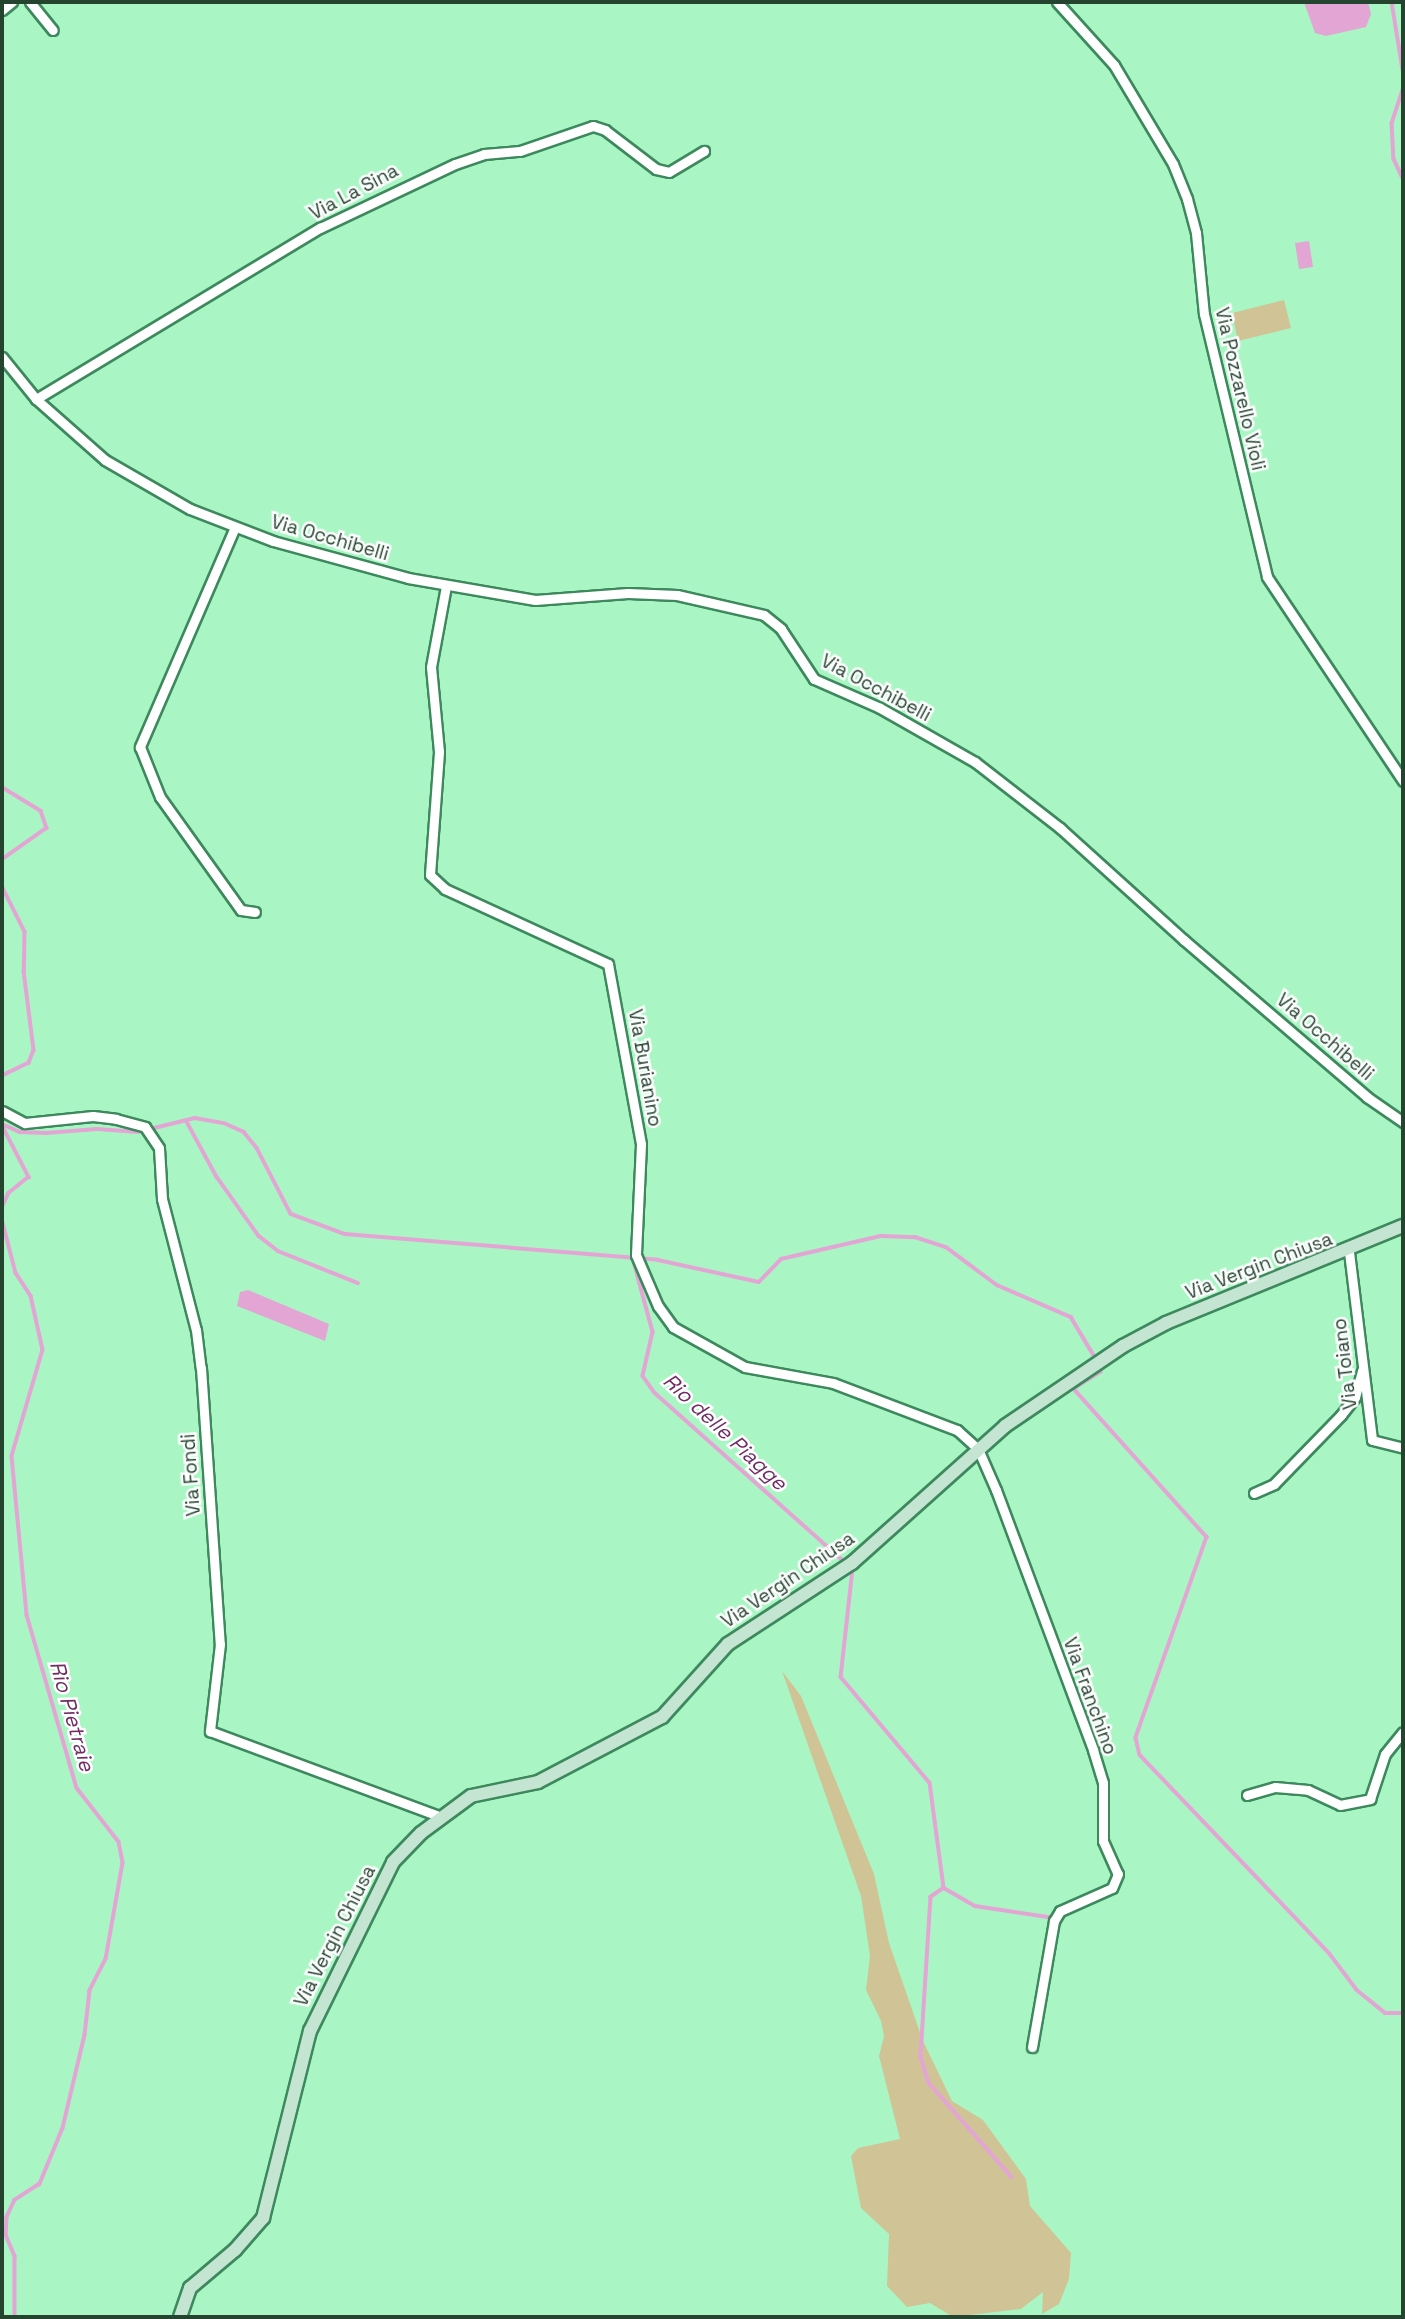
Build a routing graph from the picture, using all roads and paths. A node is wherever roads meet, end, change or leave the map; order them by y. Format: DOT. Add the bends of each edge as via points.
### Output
graph roads {
  1 [pos="12,2"];
  2 [pos="30,2"];
  3 [pos="1057,2"];
  4 [pos="2,10"];
  5 [pos="53,30"];
  6 [pos="704,151"];
  7 [pos="2,357"];
  8 [pos="36,399"];
  9 [pos="235,527"];
  10 [pos="446,586"];
  11 [pos="1403,781"];
  12 [pos="256,912"];
  13 [pos="2,1111"];
  14 [pos="1403,1122"];
  15 [pos="1403,1226"];
  16 [pos="1349,1252"];
  17 [pos="1363,1364"];
  18 [pos="1403,1448"];
  19 [pos="978,1449"];
  20 [pos="1254,1493"];
  21 [pos="1403,1732"];
  22 [pos="1247,1796"];
  23 [pos="441,1816"];
  24 [pos="1032,2047"];
  25 [pos="180,2317"];
  1 -- 4 [label="street"];
  2 -- 5 [label="street"];
  3 -- 11 [label="street, Via Pozzarello Violi" via="1114,65 1173,164 1187,199 1196,233 1203,314 1267,577"];
  6 -- 8 [label="street, Via La Sina" via="669,172 656,169 593,126 520,151 484,154 455,164 320,229"];
  7 -- 8 [label="street, Via Occhibelli"];
  8 -- 9 [label="street, Via Occhibelli" via="75,438 146,488"];
  9 -- 10 [label="street, Via Occhibelli"];
  9 -- 12 [label="street" via="140,747 160,797 241,910"];
  10 -- 14 [label="street, Via Occhibelli" via="535,600 628,593 677,595 764,615 782,629 814,679 880,708 985,770 1059,828 1367,1097"];
  10 -- 19 [label="street, Via Burianino" via="431,667 439,752 430,875 444,889 608,964 641,1143 636,1255 658,1306 673,1327 745,1367 832,1383 957,1430"];
  13 -- 23 [label="street, Via Fondi" via="25,1123 93,1116 116,1119 145,1127 159,1148 162,1199 197,1330 201,1368 220,1644 210,1731"];
  15 -- 16 [label="street, Via Vergin Chiusa"];
  16 -- 17 [label="street, Via Toiano"];
  16 -- 19 [label="street, Via Vergin Chiusa" via="1144,1333 1034,1404"];
  17 -- 18 [label="street, Via Toiano" via="1372,1440"];
  17 -- 20 [label="street" via="1355,1397 1341,1415 1274,1485"];
  19 -- 23 [label="street, Via Vergin Chiusa" via="852,1563 728,1644 662,1717 554,1775 489,1789"];
  19 -- 24 [label="street, Via Franchino" via="1093,1749 1103,1783 1103,1841 1118,1874 1112,1888 1060,1911 1053,1925"];
  21 -- 22 [label="street" via="1385,1754 1370,1799 1340,1805 1308,1790 1275,1787"];
  23 -- 25 [label="street, Via Vergin Chiusa" via="393,1862 319,2010 275,2158 263,2218 236,2250 190,2288"];
}
